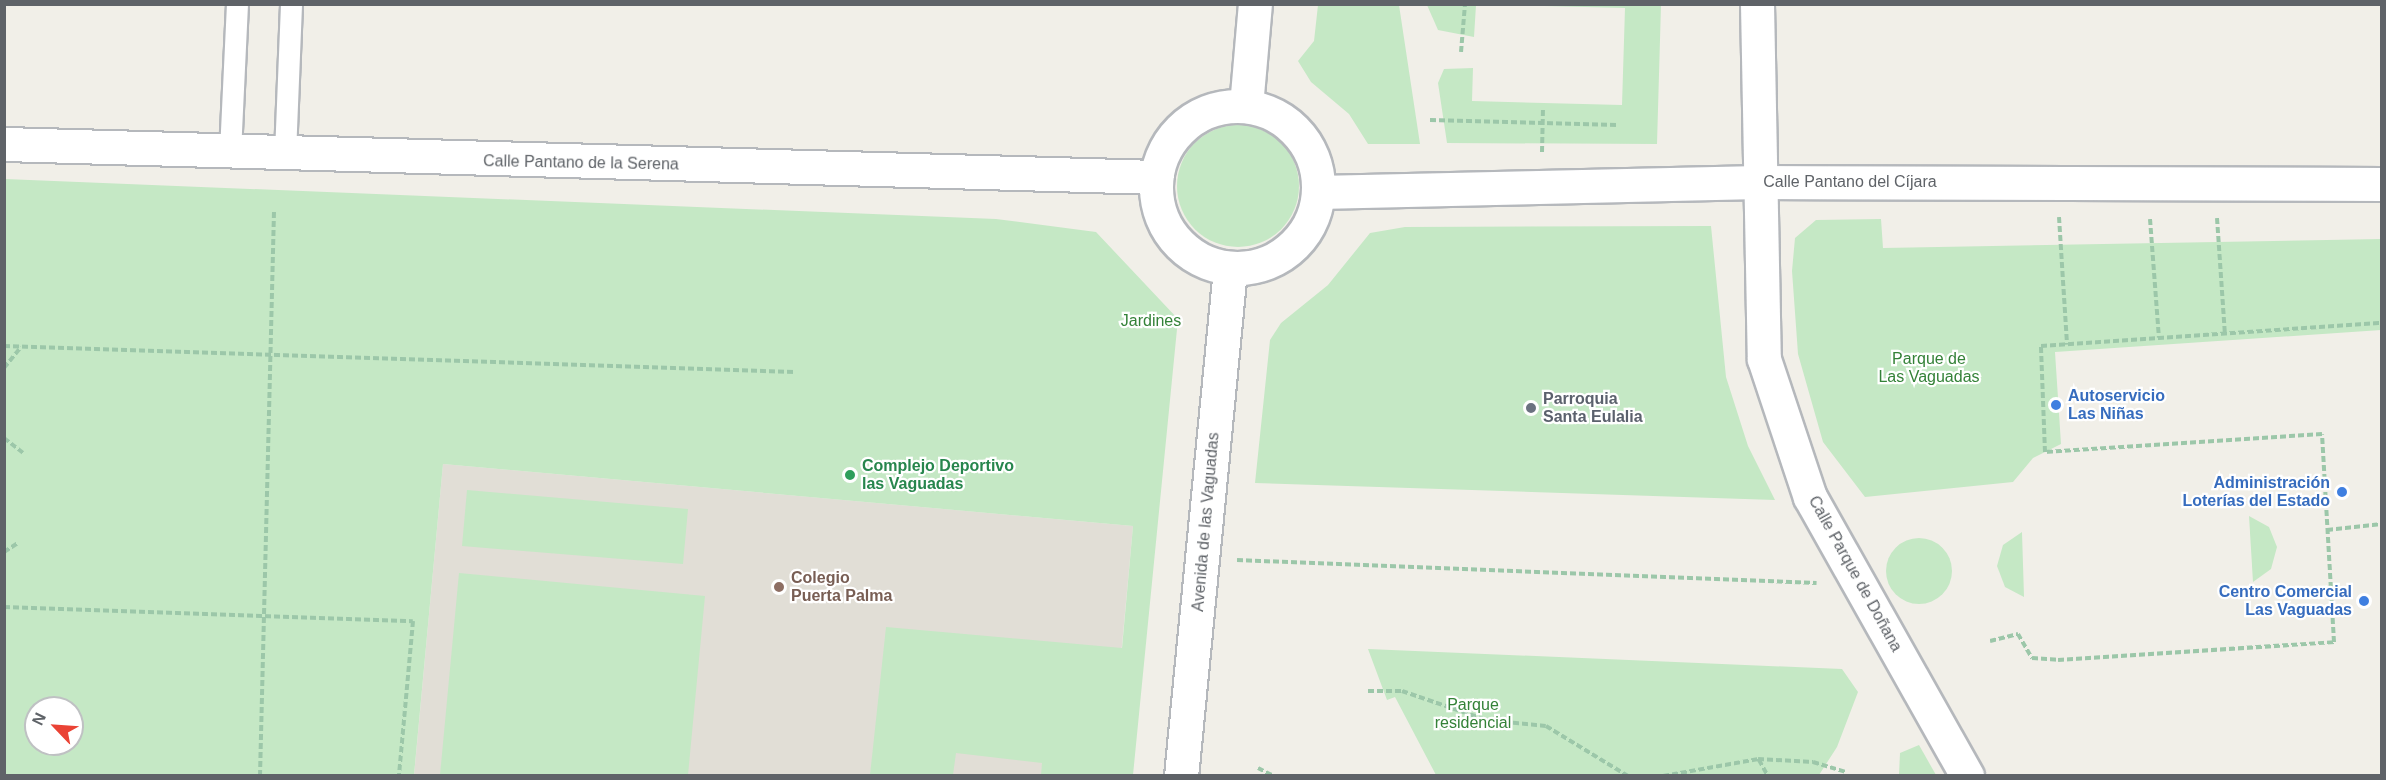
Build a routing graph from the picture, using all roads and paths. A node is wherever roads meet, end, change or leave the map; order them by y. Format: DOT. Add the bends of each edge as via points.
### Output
graph roads {
  1 [pos="237,4"];
  2 [pos="291,4"];
  3 [pos="1255,4"];
  4 [pos="1466,4"];
  5 [pos="1757,4"];
  6 [pos="1461,52"];
  7 [pos="1246,106"];
  8 [pos="1543,108"];
  9 [pos="1430,120"];
  10 [pos="1542,123"];
  11 [pos="1617,125"];
  12 [pos="4,144"];
  13 [pos="230,152"];
  14 [pos="285,154"];
  15 [pos="1157,177"];
  16 [pos="1759,182"];
  17 [pos="2057,183"];
  18 [pos="2147,183"];
  19 [pos="2214,184"];
  20 [pos="2382,184"];
  21 [pos="1541,187"];
  22 [pos="1318,192"];
  23 [pos="274,210"];
  24 [pos="1230,269"];
  25 [pos="2382,323"];
  26 [pos="2225,334"];
  27 [pos="2159,338"];
  28 [pos="2067,345"];
  29 [pos="4,346"];
  30 [pos="21,347"];
  31 [pos="272,355"];
  32 [pos="4,368"];
  33 [pos="795,372"];
  34 [pos="4,438"];
  35 [pos="23,453"];
  36 [pos="2382,524"];
  37 [pos="2327,530"];
  38 [pos="18,543"];
  39 [pos="4,552"];
  40 [pos="1202,558"];
  41 [pos="1860,585"];
  42 [pos="4,607"];
  43 [pos="265,616"];
  44 [pos="1990,641"];
  45 [pos="1368,691"];
  46 [pos="1758,759"];
  47 [pos="1258,768"];
  48 [pos="1846,772"];
  49 [pos="260,776"];
  50 [pos="399,776"];
  51 [pos="1181,776"];
  52 [pos="1274,776"];
  53 [pos="1628,776"];
  54 [pos="1663,776"];
  55 [pos="1768,776"];
  56 [pos="1967,776"];
  1 -- 13 [label="lane"];
  2 -- 14 [label="lane"];
  3 -- 7 [label="street"];
  4 -- 6 [label="path"];
  5 -- 16 [label="street, Calle Parque de Doñana"];
  7 -- 15 [label="street" via="1197,117 1178,132"];
  7 -- 22 [label="street" via="1290,125 1306,144"];
  8 -- 10 [label="path"];
  9 -- 10 [label="path"];
  10 -- 11 [label="path"];
  10 -- 21 [label="path"];
  12 -- 13 [label="street, Calle Pantano de la Serena"];
  13 -- 14 [label="street, Calle Pantano de la Serena"];
  14 -- 15 [label="street, Calle Pantano de la Serena"];
  15 -- 24 [label="street" via="1163,219 1183,248"];
  16 -- 17 [label="street, Calle Pantano del Cíjara"];
  16 -- 21 [label="street, Calle Pantano del Cíjara"];
  16 -- 41 [label="street, Calle Parque de Doñana" via="1764,359 1810,497"];
  17 -- 18 [label="street, Calle Pantano del Cíjara"];
  17 -- 28 [label="path"];
  18 -- 19 [label="street, Calle Pantano del Cíjara"];
  18 -- 27 [label="path"];
  19 -- 20 [label="street, Calle Pantano del Cíjara"];
  19 -- 26 [label="path"];
  21 -- 22 [label="street, Calle Pantano del Cíjara"];
  22 -- 24 [label="street" via="1313,217 1293,246 1256,267"];
  23 -- 31 [label="path"];
  24 -- 40 [label="street, Avenida de las Vaguadas"];
  25 -- 26 [label="path"];
  26 -- 27 [label="path"];
  27 -- 28 [label="path"];
  28 -- 37 [label="path" via="2041,346 2045,452 2322,434"];
  29 -- 30 [label="path"];
  30 -- 31 [label="path"];
  30 -- 32 [label="path"];
  31 -- 33 [label="path"];
  31 -- 43 [label="path"];
  34 -- 35 [label="path"];
  36 -- 37 [label="path"];
  37 -- 44 [label="path" via="2334,642 2058,660 2032,658 2018,634"];
  38 -- 39 [label="path"];
  40 -- 41 [label="path"];
  40 -- 51 [label="street, Avenida de las Vaguadas"];
  41 -- 56 [label="street, Calle Parque de Doñana"];
  42 -- 43 [label="path"];
  43 -- 49 [label="path"];
  43 -- 50 [label="path" via="413,621"];
  45 -- 53 [label="path" via="1402,691 1486,720 1545,726"];
  46 -- 48 [label="path" via="1813,762"];
  46 -- 54 [label="path"];
  46 -- 55 [label="path"];
  47 -- 52 [label="path"];
}
